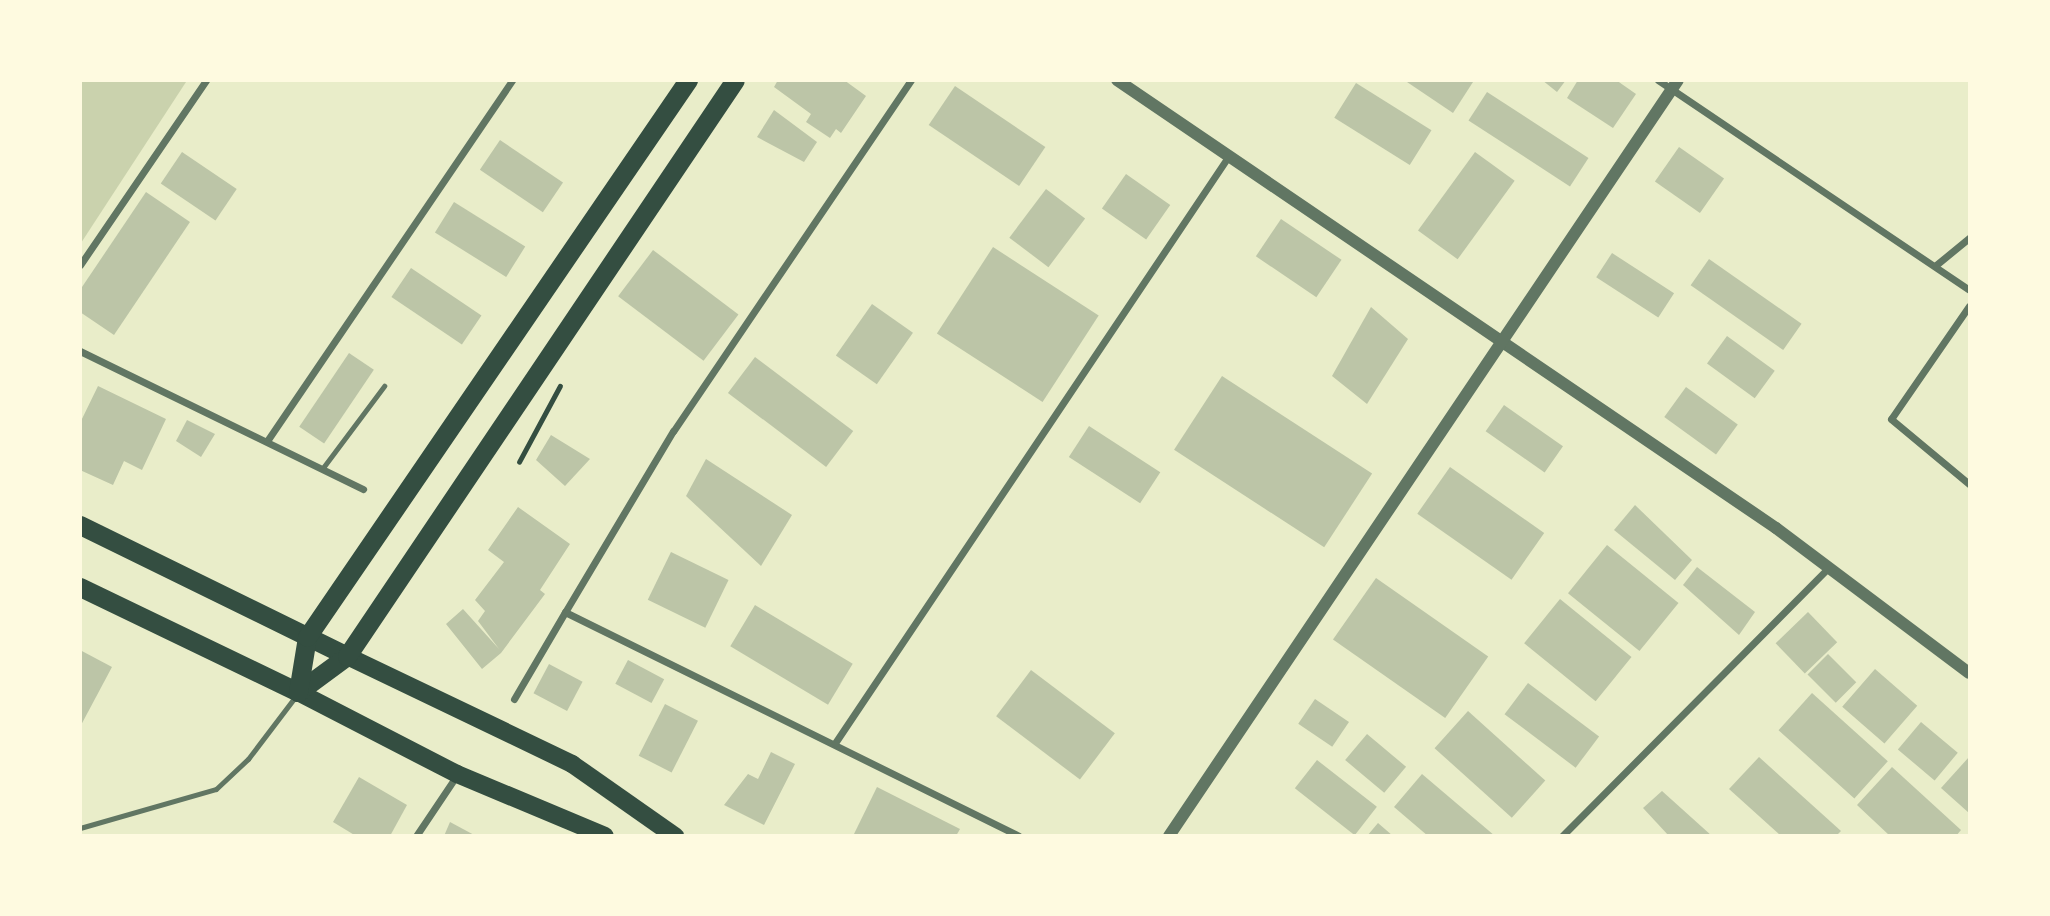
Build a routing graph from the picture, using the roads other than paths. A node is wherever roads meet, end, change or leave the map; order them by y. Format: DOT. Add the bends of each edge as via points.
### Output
graph roads {
  1 [pos="206,80"];
  2 [pos="512,80"];
  3 [pos="688,80"];
  4 [pos="735,80"];
  5 [pos="911,80"];
  6 [pos="1116,80"];
  7 [pos="1658,80"];
  8 [pos="1675,85"];
  9 [pos="1228,157"];
  10 [pos="1969,238"];
  11 [pos="80,265"];
  12 [pos="1936,265"];
  13 [pos="1969,290"];
  14 [pos="1969,306"];
  15 [pos="1499,342"];
  16 [pos="80,351"];
  17 [pos="384,386"];
  18 [pos="267,441"];
  19 [pos="322,469"];
  20 [pos="1969,484"];
  21 [pos="363,489"];
  22 [pos="80,525"];
  23 [pos="1830,566"];
  24 [pos="80,587"];
  25 [pos="565,612"];
  26 [pos="307,637"];
  27 [pos="347,656"];
  28 [pos="1969,673"];
  29 [pos="298,692"];
  30 [pos="514,698"];
  31 [pos="835,743"];
  32 [pos="457,774"];
  33 [pos="80,828"];
  34 [pos="416,835"];
  35 [pos="606,835"];
  36 [pos="676,835"];
  37 [pos="1019,835"];
  38 [pos="1169,835"];
  39 [pos="1562,835"];
  1 -- 11 [label="street"];
  2 -- 18 [label="street"];
  3 -- 26 [label="highway"];
  4 -- 27 [label="highway"];
  5 -- 25 [label="street" via="673,430"];
  6 -- 9 [label="street"];
  7 -- 8 [label="street"];
  8 -- 12 [label="street"];
  8 -- 15 [label="street"];
  9 -- 15 [label="street"];
  9 -- 31 [label="street"];
  10 -- 12 [label="street"];
  12 -- 13 [label="street"];
  14 -- 20 [label="street" via="1891,419"];
  15 -- 23 [label="street"];
  15 -- 38 [label="street"];
  16 -- 18 [label="street"];
  17 -- 19 [label="lane"];
  18 -- 19 [label="street"];
  19 -- 21 [label="street"];
  22 -- 26 [label="highway"];
  23 -- 28 [label="street"];
  23 -- 39 [label="street"];
  24 -- 29 [label="highway"];
  25 -- 30 [label="street"];
  25 -- 31 [label="street"];
  26 -- 27 [label="highway"];
  26 -- 29 [label="highway"];
  27 -- 29 [label="highway"];
  27 -- 36 [label="main road" via="572,764"];
  29 -- 32 [label="main road"];
  29 -- 33 [label="lane" via="248,759 216,789"];
  31 -- 37 [label="street"];
  32 -- 34 [label="street"];
  32 -- 35 [label="main road"];
}
